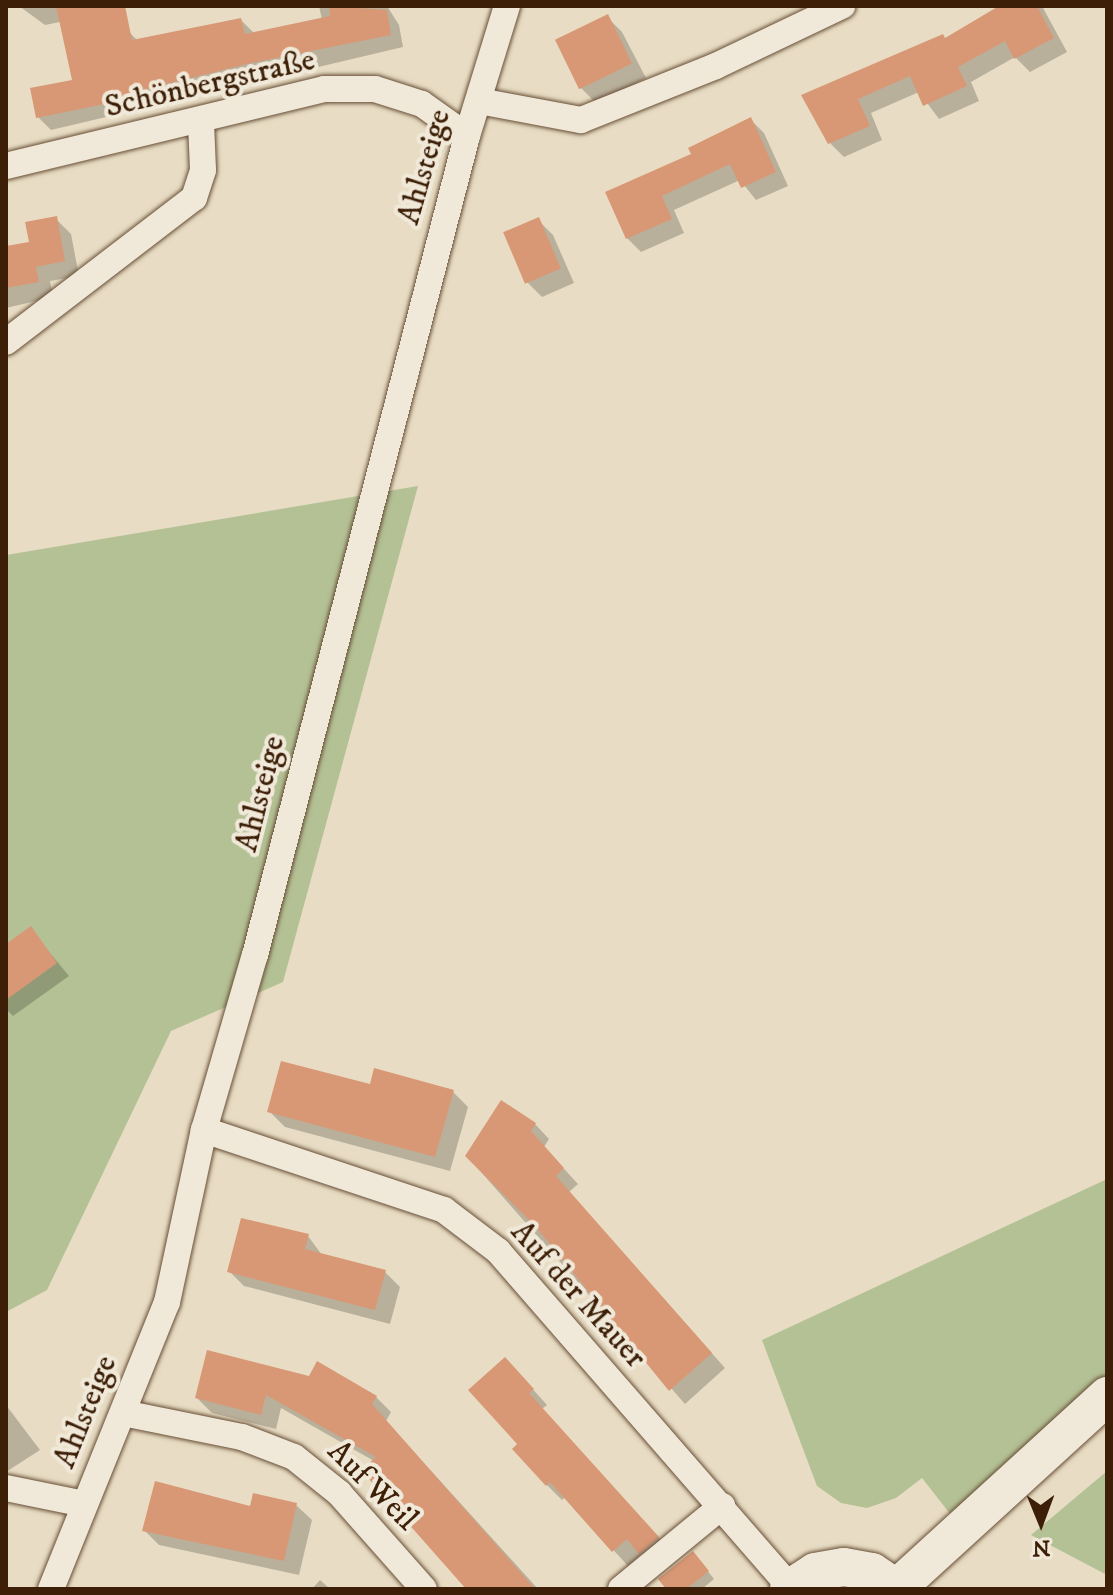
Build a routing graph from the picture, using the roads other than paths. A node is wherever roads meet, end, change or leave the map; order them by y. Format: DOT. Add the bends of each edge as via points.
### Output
graph roads {
  1 [pos="507,6"];
  2 [pos="842,6"];
  3 [pos="479,101"];
  4 [pos="201,123"];
  5 [pos="467,136"];
  6 [pos="6,166"];
  7 [pos="6,342"];
  8 [pos="204,1130"];
  9 [pos="1107,1396"];
  10 [pos="123,1413"];
  11 [pos="6,1488"];
  12 [pos="84,1504"];
  13 [pos="722,1506"];
  14 [pos="790,1588"];
  15 [pos="51,1589"];
  16 [pos="424,1589"];
  17 [pos="621,1589"];
  18 [pos="897,1589"];
  1 -- 3 [label="street, Ahlsteige"];
  2 -- 3 [label="street" via="716,66 581,120"];
  3 -- 5 [label="street, Ahlsteige"];
  4 -- 5 [label="street, Schönbergstraße" via="324,89 375,89 422,104"];
  4 -- 6 [label="street, Schönbergstraße"];
  4 -- 7 [label="street" via="203,170 194,198"];
  5 -- 8 [label="street, Ahlsteige" via="255,955"];
  8 -- 10 [label="street, Ahlsteige" via="167,1302"];
  8 -- 13 [label="street, Auf der Mauer" via="444,1210 498,1251"];
  9 -- 18 [label="main road"];
  10 -- 12 [label="street, Ahlsteige"];
  10 -- 16 [label="street, Auf Weil" via="242,1437 294,1457 339,1493"];
  11 -- 12 [label="street"];
  12 -- 15 [label="street, Ahlsteige"];
  13 -- 14 [label="street, Auf der Mauer"];
  13 -- 17 [label="street"];
  14 -- 18 [label="main road" via="815,1572 844,1567 872,1572"];
}
